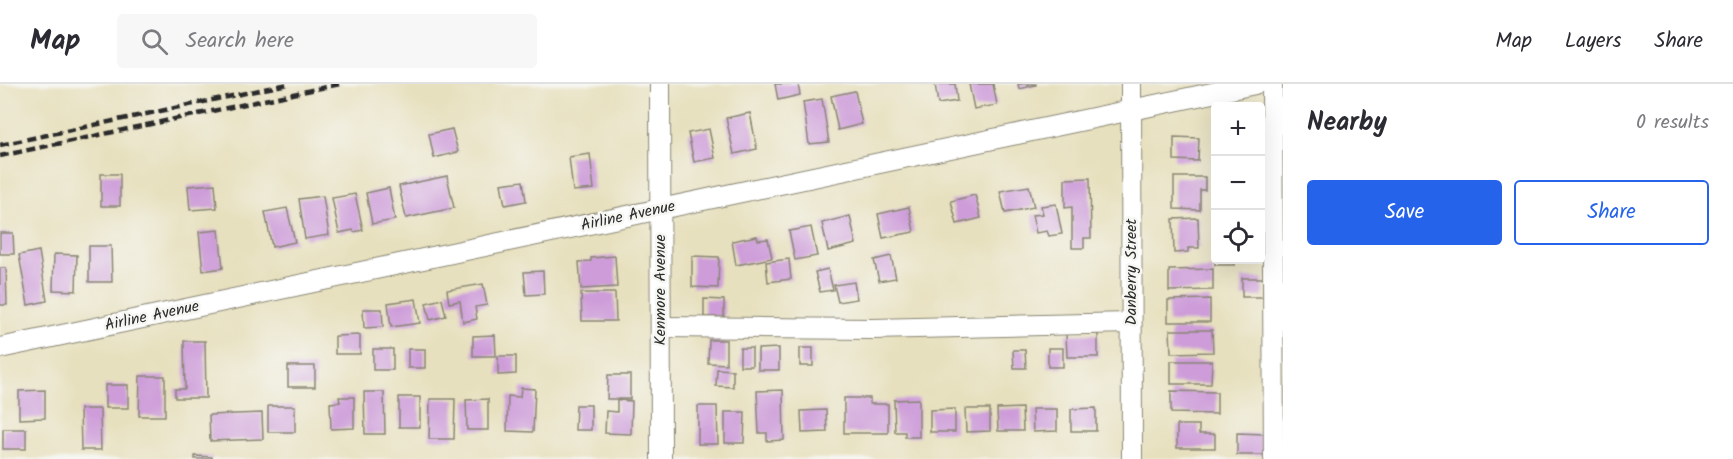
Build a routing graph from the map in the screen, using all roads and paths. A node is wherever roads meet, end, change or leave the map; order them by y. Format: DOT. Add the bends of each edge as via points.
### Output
graph roads {
  1 [pos="660,84"];
  2 [pos="1131,84"];
  3 [pos="1255,84"];
  4 [pos="1272,84"];
  5 [pos="1131,110"];
  6 [pos="660,210"];
  7 [pos="1131,323"];
  8 [pos="661,327"];
  9 [pos="0,348"];
  10 [pos="661,459"];
  11 [pos="1132,459"];
  12 [pos="1274,459"];
  1 -- 6 [label="street, Kenmore Avenue"];
  2 -- 5 [label="street, Danberry Street"];
  3 -- 5 [label="street, Airline Avenue"];
  4 -- 12 [label="street"];
  5 -- 6 [label="street, Airline Avenue"];
  5 -- 7 [label="street, Danberry Street"];
  6 -- 8 [label="street, Kenmore Avenue"];
  6 -- 9 [label="street, Airline Avenue"];
  7 -- 8 [label="street" via="873,329"];
  7 -- 11 [label="street, Danberry Street"];
  8 -- 10 [label="street, Kenmore Avenue"];
}
